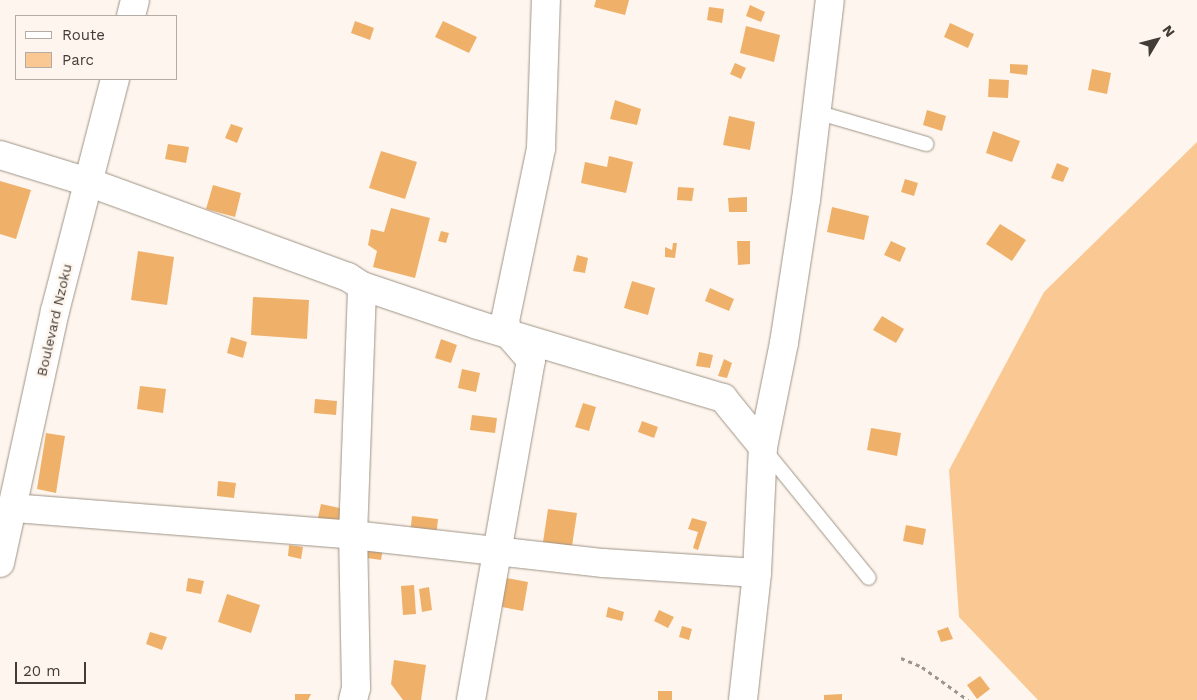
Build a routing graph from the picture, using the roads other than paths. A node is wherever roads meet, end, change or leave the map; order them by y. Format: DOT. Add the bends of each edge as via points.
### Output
graph roads {
  1 [pos="135,0"];
  2 [pos="546,0"];
  3 [pos="830,0"];
  4 [pos="131,15"];
  5 [pos="115,80"];
  6 [pos="816,112"];
  7 [pos="926,144"];
  8 [pos="0,155"];
  9 [pos="88,182"];
  10 [pos="362,286"];
  11 [pos="508,334"];
  12 [pos="763,448"];
  13 [pos="13,508"];
  14 [pos="353,535"];
  15 [pos="1,547"];
  16 [pos="497,551"];
  17 [pos="757,573"];
  18 [pos="869,578"];
  19 [pos="353,700"];
  20 [pos="471,700"];
  21 [pos="743,700"];
  1 -- 4 [label="street"];
  2 -- 11 [label="street" via="541,148 505,321"];
  3 -- 6 [label="street"];
  5 -- 9 [label="street, Boulevard Nzoku"];
  6 -- 7 [label="lane"];
  6 -- 12 [label="street" via="784,343"];
  8 -- 9 [label="street"];
  9 -- 10 [label="street" via="348,277"];
  9 -- 13 [label="street, Boulevard Nzoku" via="55,311"];
  10 -- 11 [label="street"];
  10 -- 14 [label="street"];
  11 -- 12 [label="street" via="723,398"];
  11 -- 16 [label="street" via="531,360"];
  12 -- 17 [label="street"];
  12 -- 18 [label="lane"];
  13 -- 14 [label="street"];
  13 -- 15 [label="street, Boulevard Nzoku"];
  14 -- 16 [label="street"];
  14 -- 19 [label="street" via="356,688"];
  16 -- 17 [label="street" via="603,563"];
  16 -- 20 [label="street"];
  17 -- 21 [label="street"];
}
